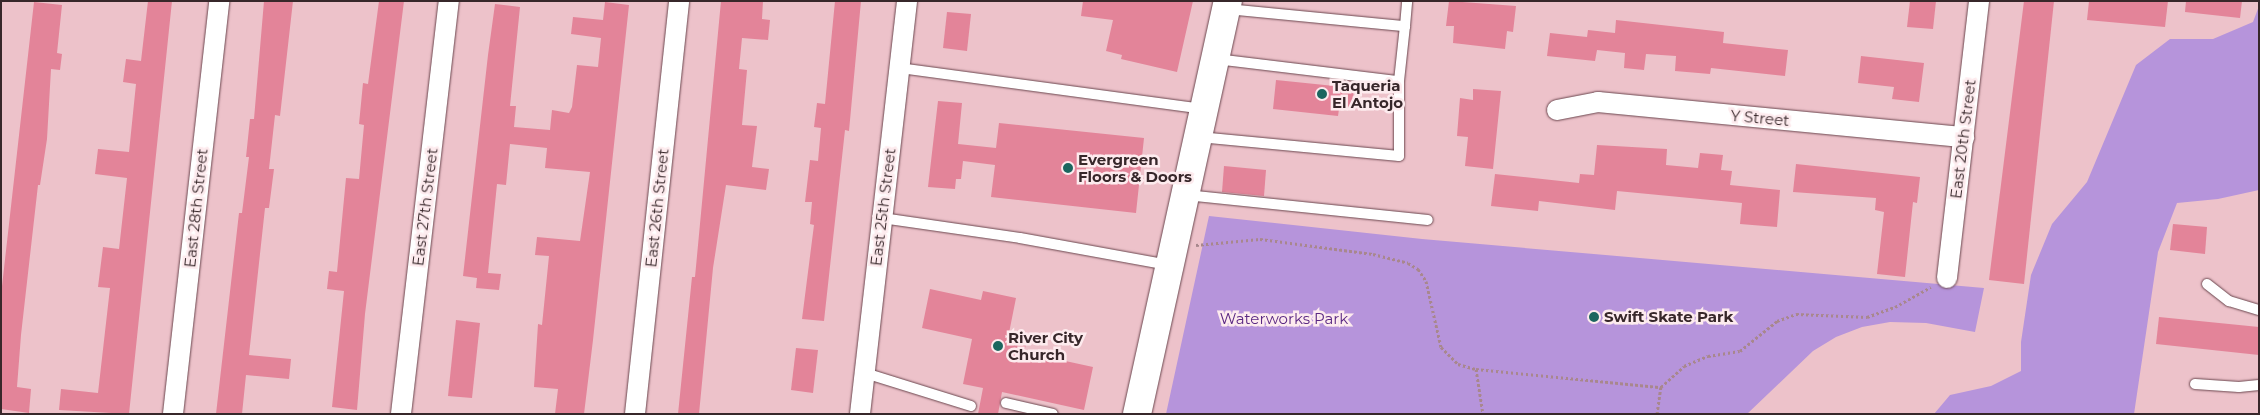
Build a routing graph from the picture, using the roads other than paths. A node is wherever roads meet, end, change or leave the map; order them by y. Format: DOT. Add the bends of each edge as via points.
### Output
graph roads {
  1 [pos="220,1"];
  2 [pos="449,1"];
  3 [pos="679,1"];
  4 [pos="908,1"];
  5 [pos="1408,1"];
  6 [pos="1980,1"];
  7 [pos="1227,5"];
  8 [pos="1405,26"];
  9 [pos="1216,58"];
  10 [pos="900,68"];
  11 [pos="1399,80"];
  12 [pos="1204,109"];
  13 [pos="1558,110"];
  14 [pos="1199,137"];
  15 [pos="1964,137"];
  16 [pos="1186,195"];
  17 [pos="882,218"];
  18 [pos="1428,220"];
  19 [pos="1170,265"];
  20 [pos="1947,278"];
  21 [pos="2207,284"];
  22 [pos="2259,310"];
  23 [pos="865,373"];
  24 [pos="2195,384"];
  25 [pos="2259,385"];
  26 [pos="1006,403"];
  27 [pos="971,406"];
  28 [pos="173,414"];
  29 [pos="401,414"];
  30 [pos="635,414"];
  31 [pos="860,414"];
  32 [pos="1052,414"];
  33 [pos="1137,414"];
  1 -- 28 [label="street, East 28th Street"];
  2 -- 29 [label="street, East 27th Street"];
  3 -- 30 [label="street, East 26th Street"];
  4 -- 10 [label="street, East 25th Street"];
  5 -- 8 [label="lane"];
  6 -- 15 [label="street, East 20th Street"];
  7 -- 8 [label="lane"];
  7 -- 9 [label="main road"];
  8 -- 11 [label="lane"];
  9 -- 11 [label="lane"];
  9 -- 12 [label="main road"];
  10 -- 12 [label="lane"];
  10 -- 17 [label="street, East 25th Street"];
  11 -- 14 [label="lane" via="1399,156"];
  12 -- 14 [label="main road"];
  13 -- 15 [label="street, Y Street" via="1598,102"];
  14 -- 16 [label="main road"];
  15 -- 20 [label="street, East 20th Street"];
  16 -- 18 [label="lane"];
  16 -- 19 [label="main road"];
  17 -- 19 [label="lane"];
  17 -- 23 [label="street, East 25th Street"];
  19 -- 33 [label="main road"];
  21 -- 22 [label="lane" via="2229,301"];
  23 -- 27 [label="lane"];
  23 -- 31 [label="street, East 25th Street"];
  24 -- 25 [label="lane"];
  26 -- 32 [label="lane"];
}
